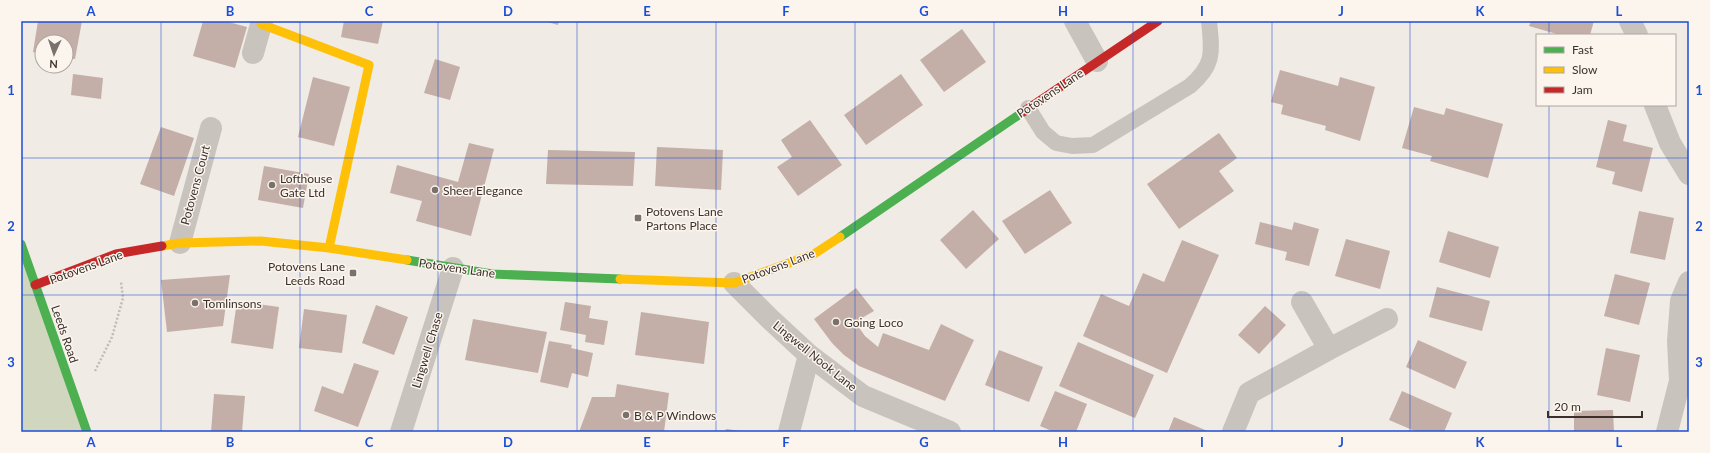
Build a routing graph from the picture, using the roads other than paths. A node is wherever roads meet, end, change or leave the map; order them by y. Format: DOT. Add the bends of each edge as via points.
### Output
graph roads {
  1 [pos="1075,21"];
  2 [pos="1158,21"];
  3 [pos="1209,21"];
  4 [pos="1630,21"];
  5 [pos="262,22"];
  6 [pos="1636,34"];
  7 [pos="253,53"];
  8 [pos="1097,61"];
  9 [pos="1655,106"];
  10 [pos="1028,108"];
  11 [pos="211,128"];
  12 [pos="1689,174"];
  13 [pos="180,243"];
  14 [pos="21,244"];
  15 [pos="329,248"];
  16 [pos="453,268"];
  17 [pos="1689,282"];
  18 [pos="734,283"];
  19 [pos="35,285"];
  20 [pos="1302,302"];
  21 [pos="1387,319"];
  22 [pos="1329,349"];
  23 [pos="809,355"];
  24 [pos="87,432"];
  25 [pos="401,432"];
  26 [pos="789,432"];
  27 [pos="950,432"];
  28 [pos="1233,432"];
  29 [pos="1667,432"];
  1 -- 8 [label="street"];
  2 -- 8 [label="street, Potovens Lane"];
  3 -- 10 [label="lane" via="1212,53 1203,76 1093,145 1072,146 1056,143 1043,132"];
  4 -- 6 [label="street"];
  5 -- 7 [label="street"];
  5 -- 15 [label="street" via="369,66"];
  8 -- 10 [label="street, Potovens Lane"];
  9 -- 12 [label="street" via="1670,143"];
  10 -- 18 [label="street, Potovens Lane" via="814,254"];
  11 -- 13 [label="street, Potovens Court"];
  13 -- 15 [label="street, Potovens Lane" via="261,241"];
  13 -- 19 [label="street, Potovens Lane" via="116,254"];
  14 -- 19 [label="street, Leeds Road"];
  15 -- 16 [label="street, Potovens Lane"];
  16 -- 18 [label="street, Potovens Lane" via="492,274"];
  16 -- 25 [label="street, Lingwell Chase"];
  17 -- 29 [label="street" via="1681,301 1678,341 1680,381"];
  18 -- 23 [label="street, Lingwell Nook Lane"];
  19 -- 24 [label="street, Leeds Road"];
  20 -- 22 [label="street"];
  21 -- 22 [label="street"];
  22 -- 28 [label="street" via="1249,393"];
  23 -- 26 [label="street"];
  23 -- 27 [label="street, Lingwell Nook Lane" via="863,396"];
}
